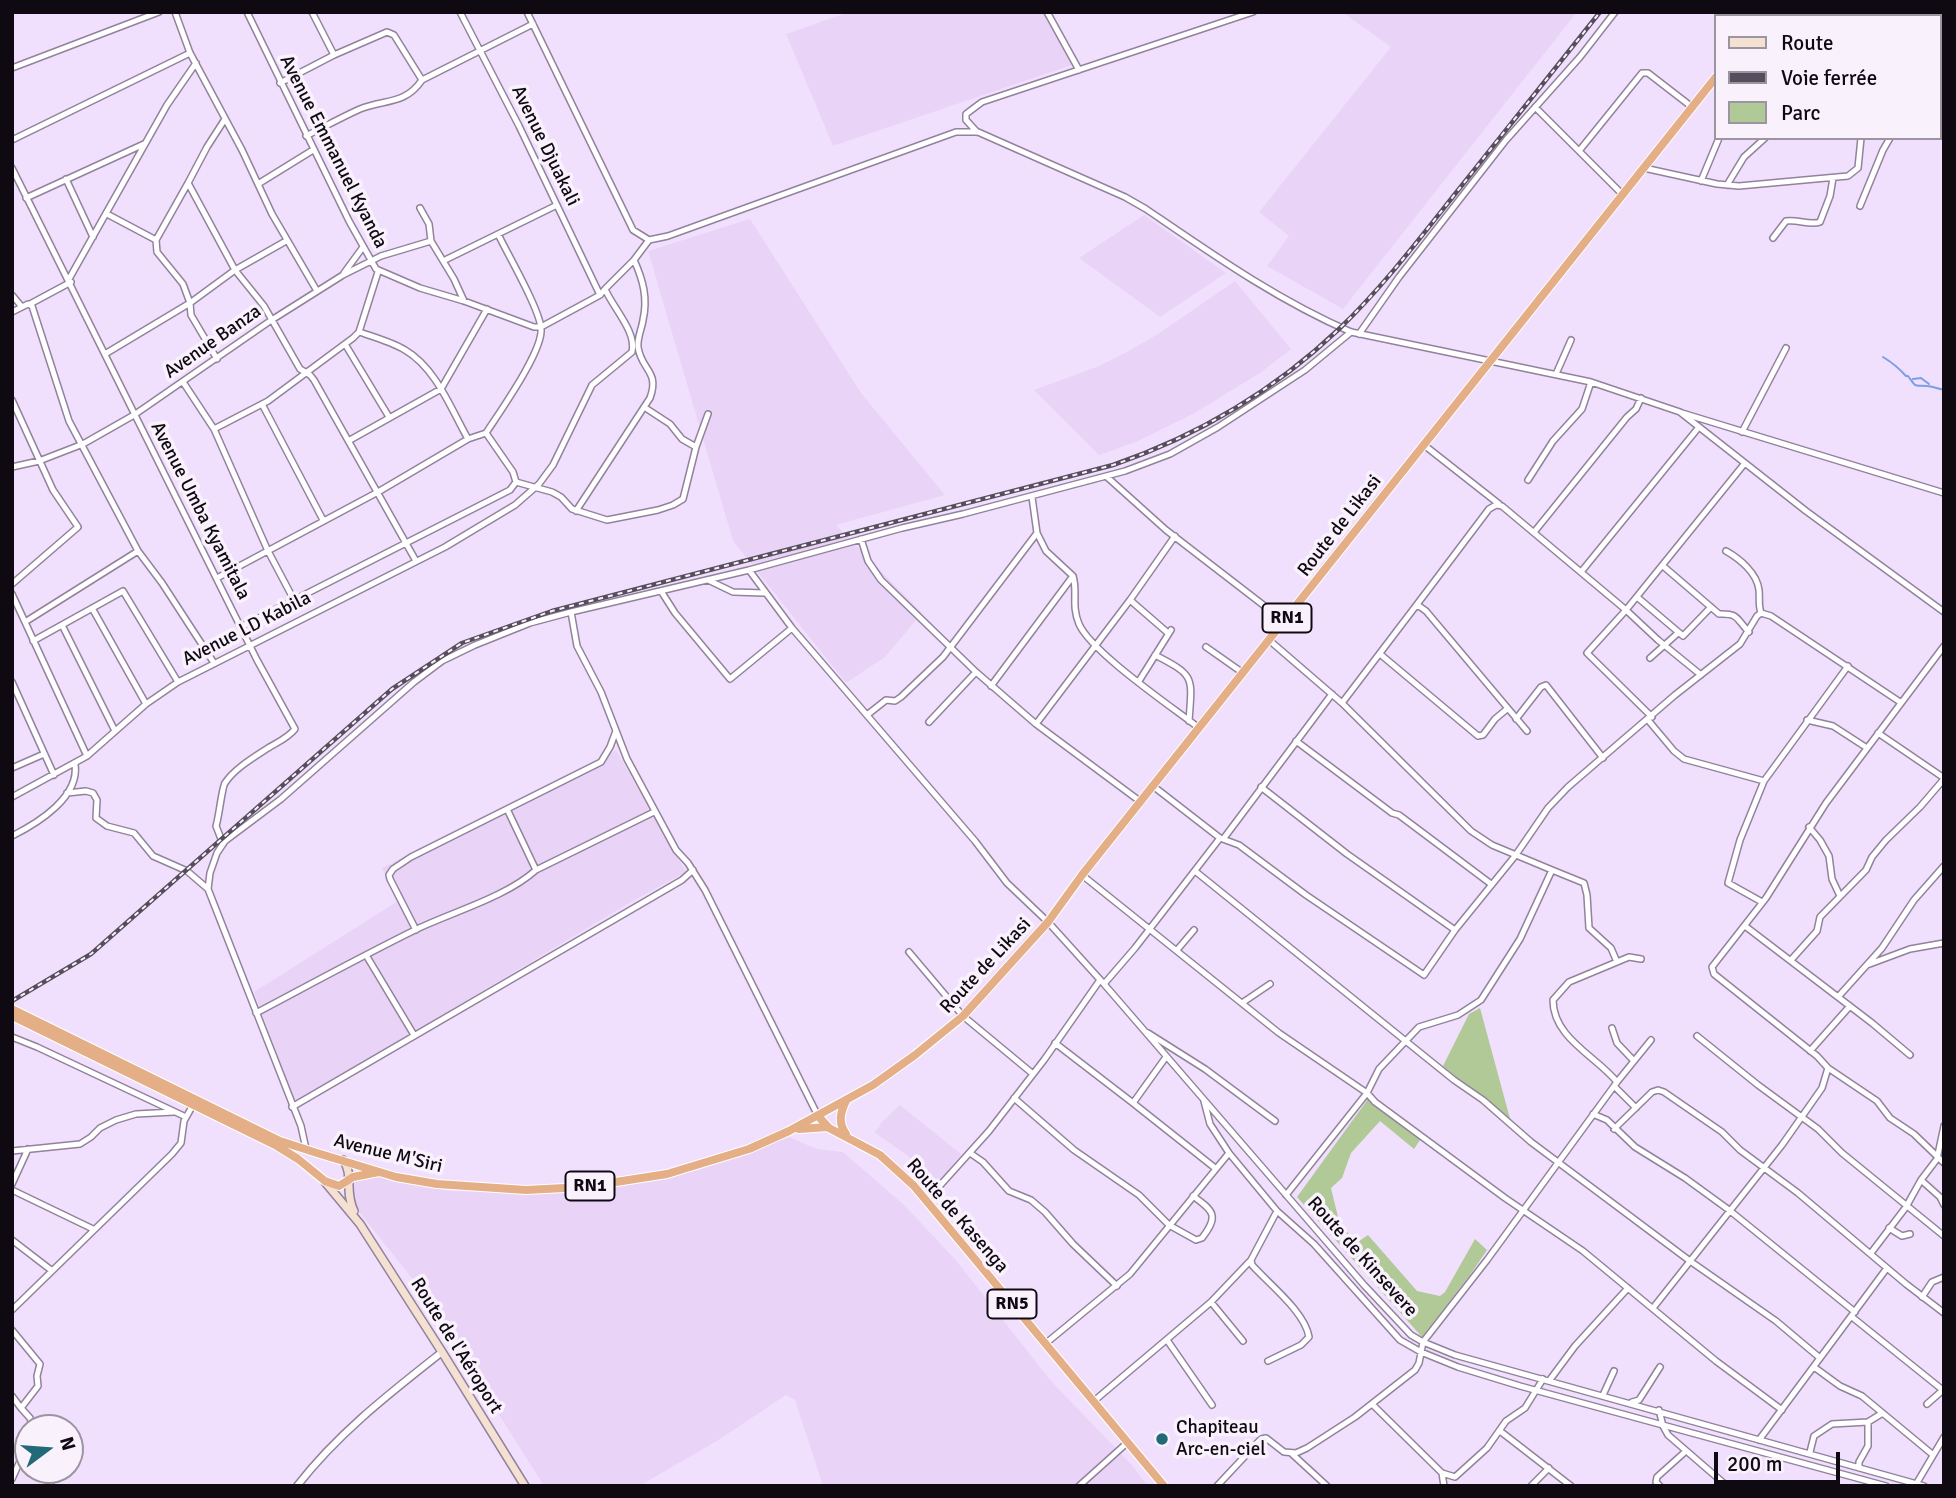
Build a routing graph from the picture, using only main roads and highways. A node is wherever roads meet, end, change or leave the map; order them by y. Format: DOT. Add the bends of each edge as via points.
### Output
graph roads {
  1 [pos="1714,81"];
  2 [pos="12,1009"];
  3 [pos="12,1016"];
  4 [pos="846,1101"];
  5 [pos="818,1116"];
  6 [pos="830,1128"];
  7 [pos="789,1131"];
  8 [pos="848,1137"];
  9 [pos="317,1153"];
  10 [pos="343,1160"];
  11 [pos="310,1168"];
  12 [pos="384,1172"];
  13 [pos="349,1180"];
  14 [pos="325,1181"];
  15 [pos="360,1224"];
  16 [pos="525,1486"];
  17 [pos="1164,1486"];
  1 -- 4 [label="highway, Route de Likasi / RN1" via="1048,922 963,1016 894,1071"];
  2 -- 9 [label="highway, Avenue M'Siri / RN1" via="280,1141"];
  3 -- 11 [label="highway, Avenue M'Siri" via="277,1146"];
  4 -- 5 [label="highway, Route de Likasi / RN1"];
  4 -- 8 [label="highway" via="840,1117"];
  5 -- 6 [label="highway, Route de Kasenga / RN5"];
  5 -- 7 [label="highway, Avenue M'Siri / RN1"];
  6 -- 7 [label="highway"];
  6 -- 8 [label="highway, Route de Kasenga / RN5"];
  7 -- 12 [label="highway, Avenue M'Siri / RN1" via="702,1164 584,1187 463,1187"];
  8 -- 17 [label="highway, Route de Kasenga / RN5" via="892,1165 926,1201"];
  9 -- 10 [label="highway, Avenue M'Siri / RN1"];
  9 -- 11 [label="highway" via="306,1156"];
  10 -- 12 [label="highway, Avenue M'Siri / RN1"];
  10 -- 13 [label="main road, Route de l'Aéroport"];
  11 -- 14 [label="highway, Avenue M'Siri"];
  12 -- 13 [label="highway, RN1"];
  13 -- 14 [label="highway, RN1" via="336,1186"];
  13 -- 15 [label="main road, Route de l'Aéroport" via="348,1197"];
  14 -- 15 [label="main road, Route de l'Aéroport"];
  15 -- 16 [label="main road, Route de l'Aéroport"];
}
